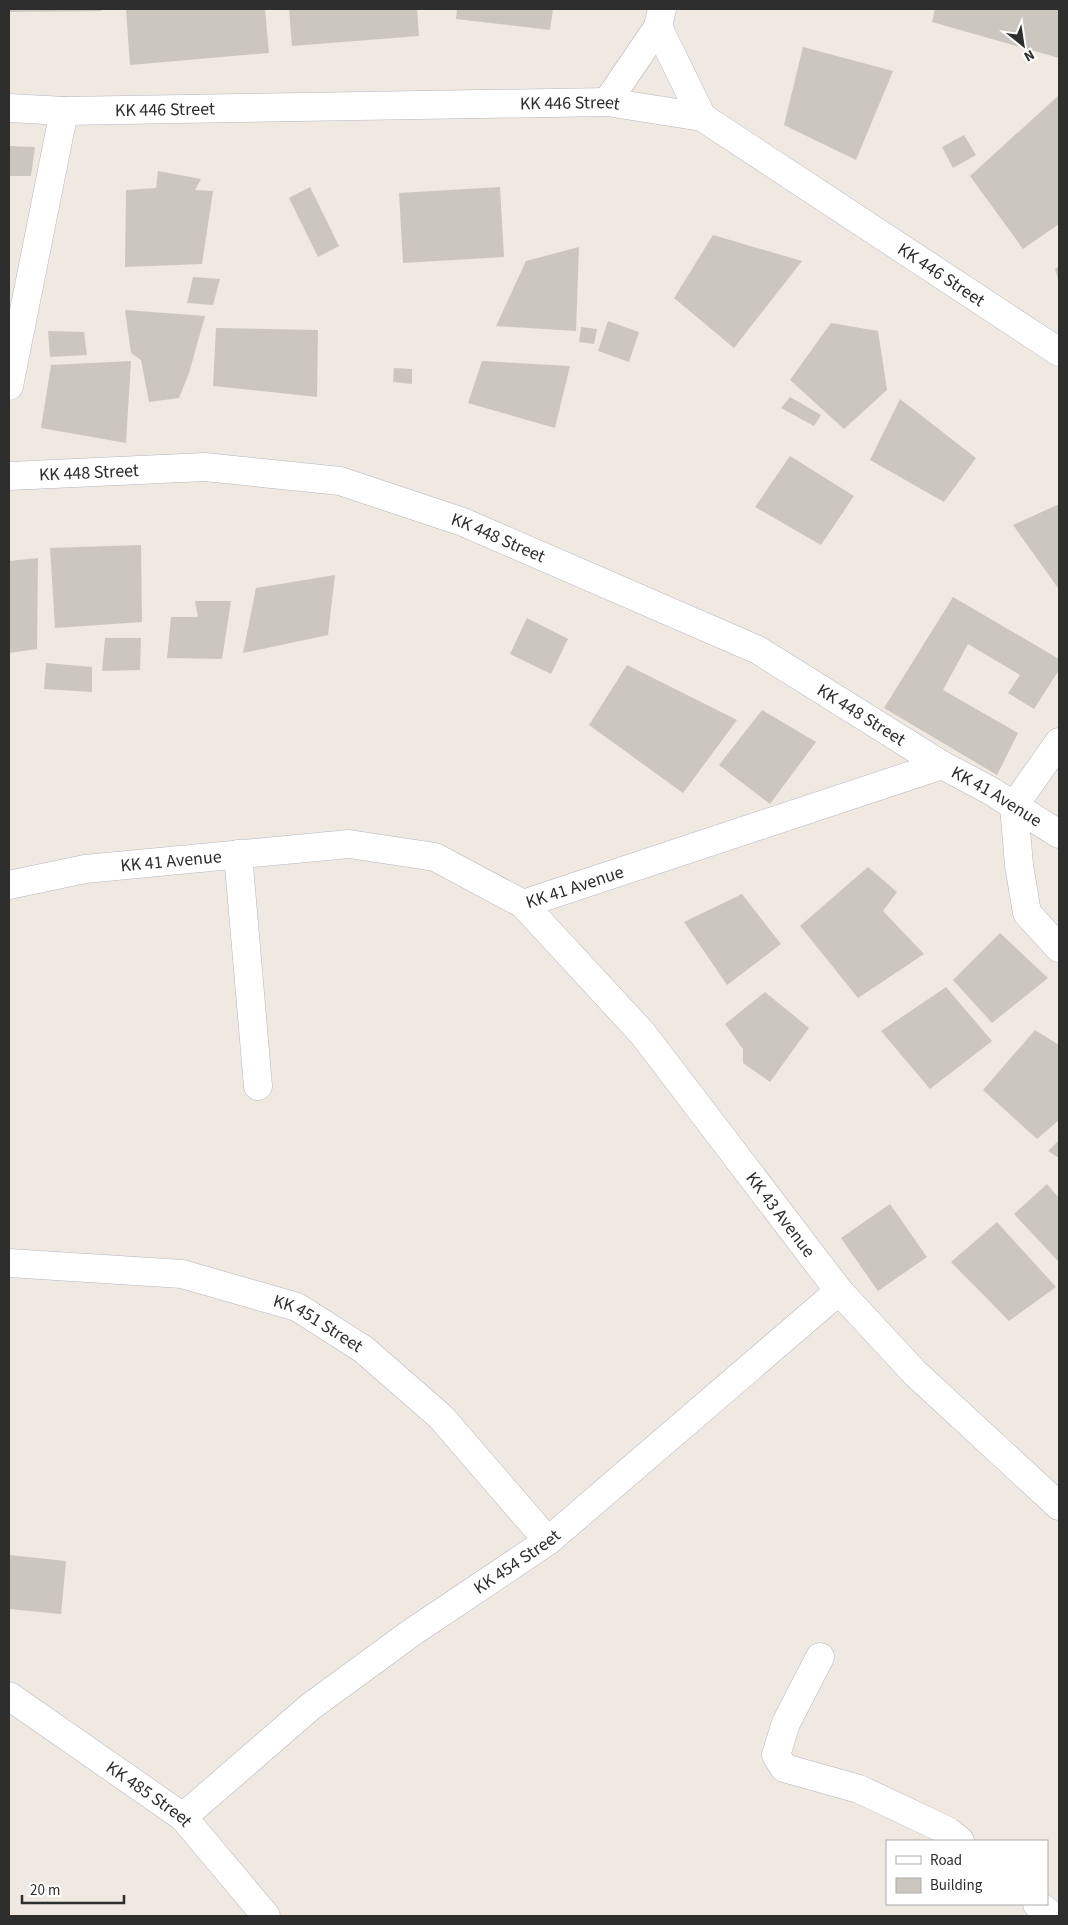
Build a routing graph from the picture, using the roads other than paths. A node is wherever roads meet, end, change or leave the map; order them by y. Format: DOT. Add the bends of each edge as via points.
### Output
graph roads {
  1 [pos="660,18"];
  2 [pos="607,102"];
  3 [pos="9,108"];
  4 [pos="64,111"];
  5 [pos="702,117"];
  6 [pos="1059,352"];
  7 [pos="9,386"];
  8 [pos="9,476"];
  9 [pos="1059,742"];
  10 [pos="942,765"];
  11 [pos="1014,806"];
  12 [pos="1059,834"];
  13 [pos="238,854"];
  14 [pos="9,885"];
  15 [pos="524,904"];
  16 [pos="1059,948"];
  17 [pos="258,1086"];
  18 [pos="9,1264"];
  19 [pos="839,1291"];
  20 [pos="1059,1506"];
  21 [pos="548,1541"];
  22 [pos="820,1657"];
  23 [pos="9,1696"];
  24 [pos="183,1817"];
  25 [pos="959,1840"];
  26 [pos="1039,1905"];
  27 [pos="266,1916"];
  28 [pos="1053,1916"];
  1 -- 2 [label="street"];
  1 -- 5 [label="street"];
  2 -- 4 [label="street, KK 446 Street"];
  2 -- 5 [label="street, KK 446 Street"];
  3 -- 4 [label="street, KK 446 Street"];
  4 -- 7 [label="street"];
  5 -- 6 [label="street, KK 446 Street"];
  8 -- 10 [label="street, KK 448 Street" via="204,467 340,481 463,522 758,650"];
  9 -- 11 [label="street"];
  10 -- 11 [label="street, KK 41 Avenue"];
  10 -- 15 [label="street, KK 41 Avenue"];
  11 -- 12 [label="street, KK 41 Avenue"];
  11 -- 16 [label="street" via="1027,913"];
  13 -- 14 [label="street, KK 41 Avenue" via="85,869"];
  13 -- 15 [label="street, KK 41 Avenue" via="349,844 436,857"];
  13 -- 17 [label="street"];
  15 -- 19 [label="street, KK 43 Avenue" via="643,1034"];
  18 -- 21 [label="street, KK 451 Street" via="182,1274 297,1307 363,1349 441,1418"];
  19 -- 20 [label="street, KK 43 Avenue" via="915,1373"];
  19 -- 21 [label="street, KK 454 Street"];
  21 -- 24 [label="street, KK 454 Street" via="310,1707"];
  22 -- 25 [label="street" via="786,1723 776,1755 784,1768 859,1789 948,1831"];
  23 -- 24 [label="street, KK 485 Street"];
  24 -- 27 [label="street, KK 485 Street"];
  26 -- 28 [label="street"];
}
